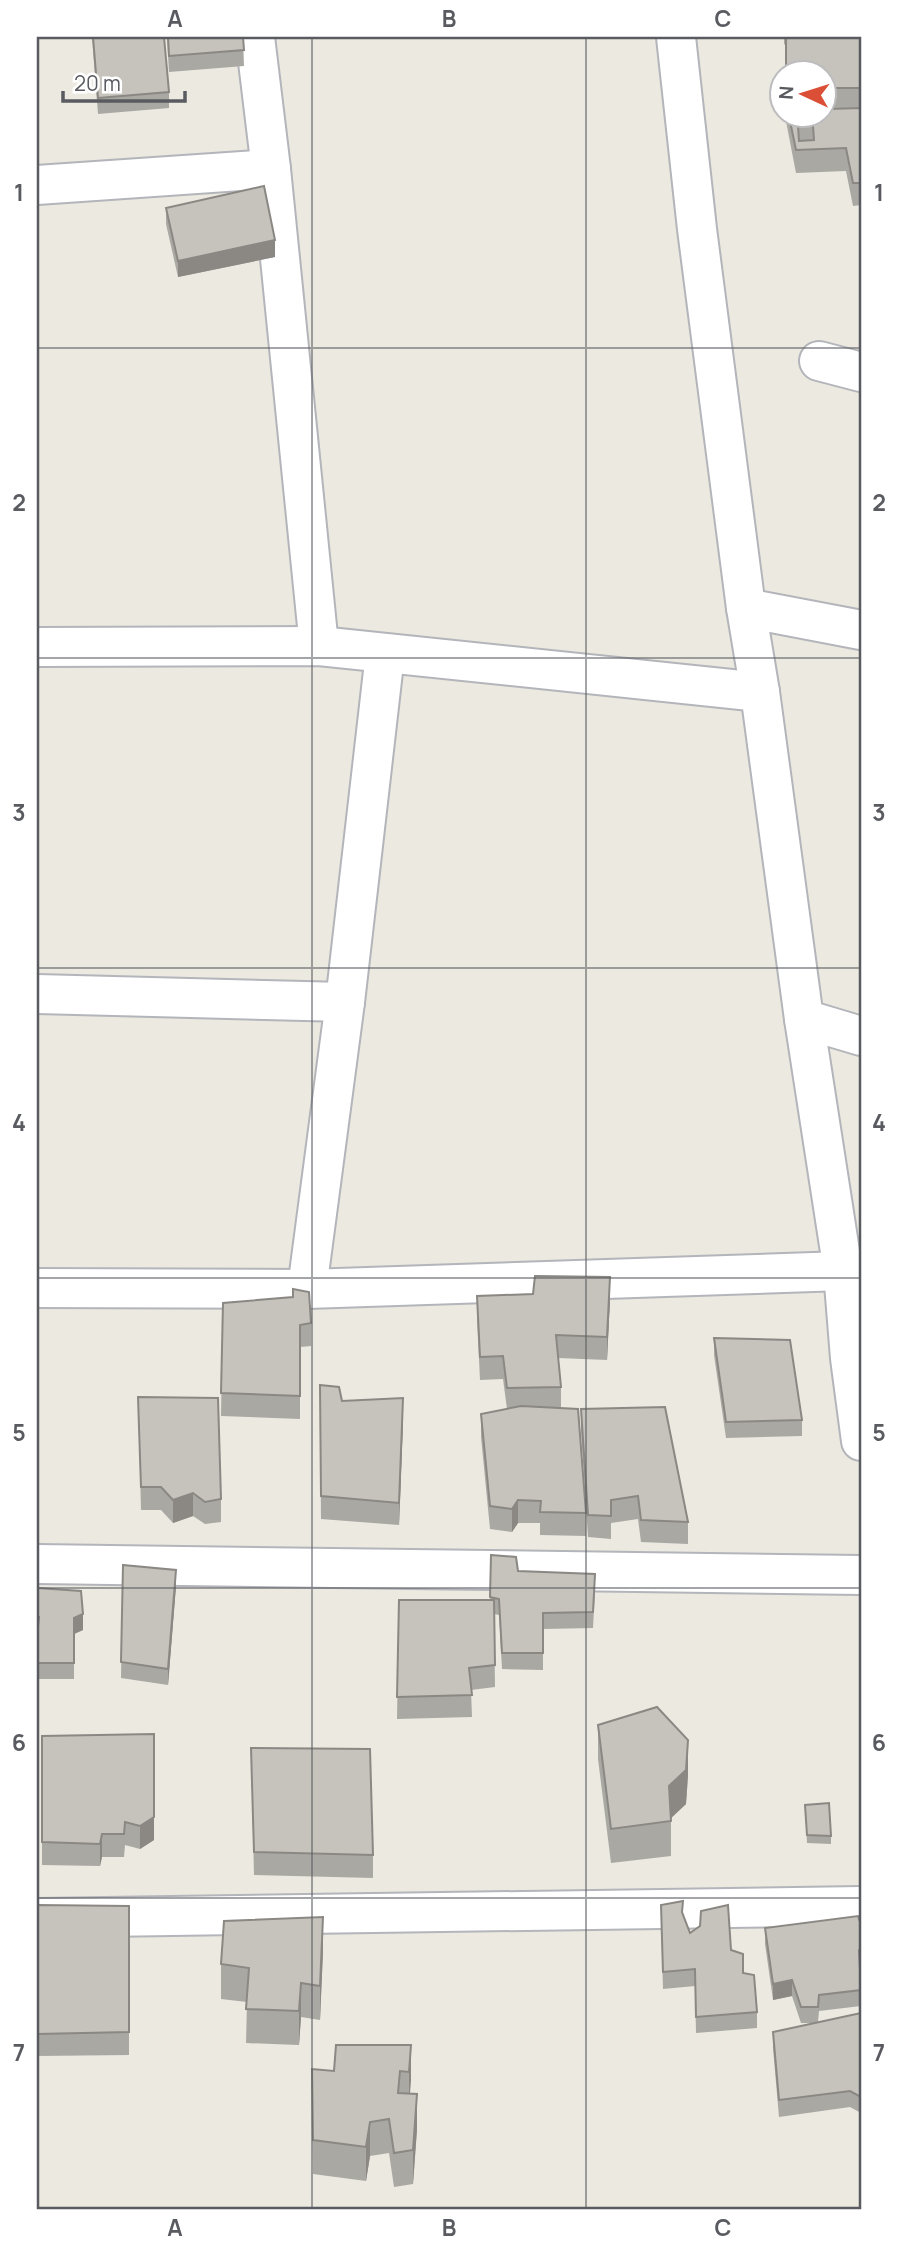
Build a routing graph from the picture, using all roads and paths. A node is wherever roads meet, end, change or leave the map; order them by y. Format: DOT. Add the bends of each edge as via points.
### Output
graph roads {
  1 [pos="255,37"];
  2 [pos="676,37"];
  3 [pos="271,169"];
  4 [pos="37,186"];
  5 [pos="819,361"];
  6 [pos="861,372"];
  7 [pos="746,608"];
  8 [pos="861,630"];
  9 [pos="319,646"];
  10 [pos="37,647"];
  11 [pos="385,654"];
  12 [pos="760,692"];
  13 [pos="37,994"];
  14 [pos="345,1002"];
  15 [pos="804,1019"];
  16 [pos="861,1037"];
  17 [pos="843,1271"];
  18 [pos="37,1288"];
  19 [pos="307,1289"];
  20 [pos="856,1358"];
  21 [pos="861,1441"];
  22 [pos="37,1564"];
  23 [pos="861,1574"];
  24 [pos="861,1906"];
  25 [pos="37,1918"];
  1 -- 3 [label="street"];
  2 -- 7 [label="street"];
  3 -- 4 [label="street"];
  3 -- 9 [label="street"];
  5 -- 6 [label="street"];
  7 -- 8 [label="street"];
  7 -- 12 [label="street"];
  9 -- 10 [label="street"];
  9 -- 11 [label="street"];
  11 -- 12 [label="street"];
  11 -- 14 [label="street"];
  12 -- 15 [label="street"];
  13 -- 14 [label="street"];
  14 -- 19 [label="street"];
  15 -- 16 [label="street"];
  15 -- 17 [label="street"];
  17 -- 19 [label="street"];
  17 -- 20 [label="street"];
  18 -- 19 [label="street"];
  20 -- 21 [label="street"];
  22 -- 23 [label="street"];
  24 -- 25 [label="street"];
}
